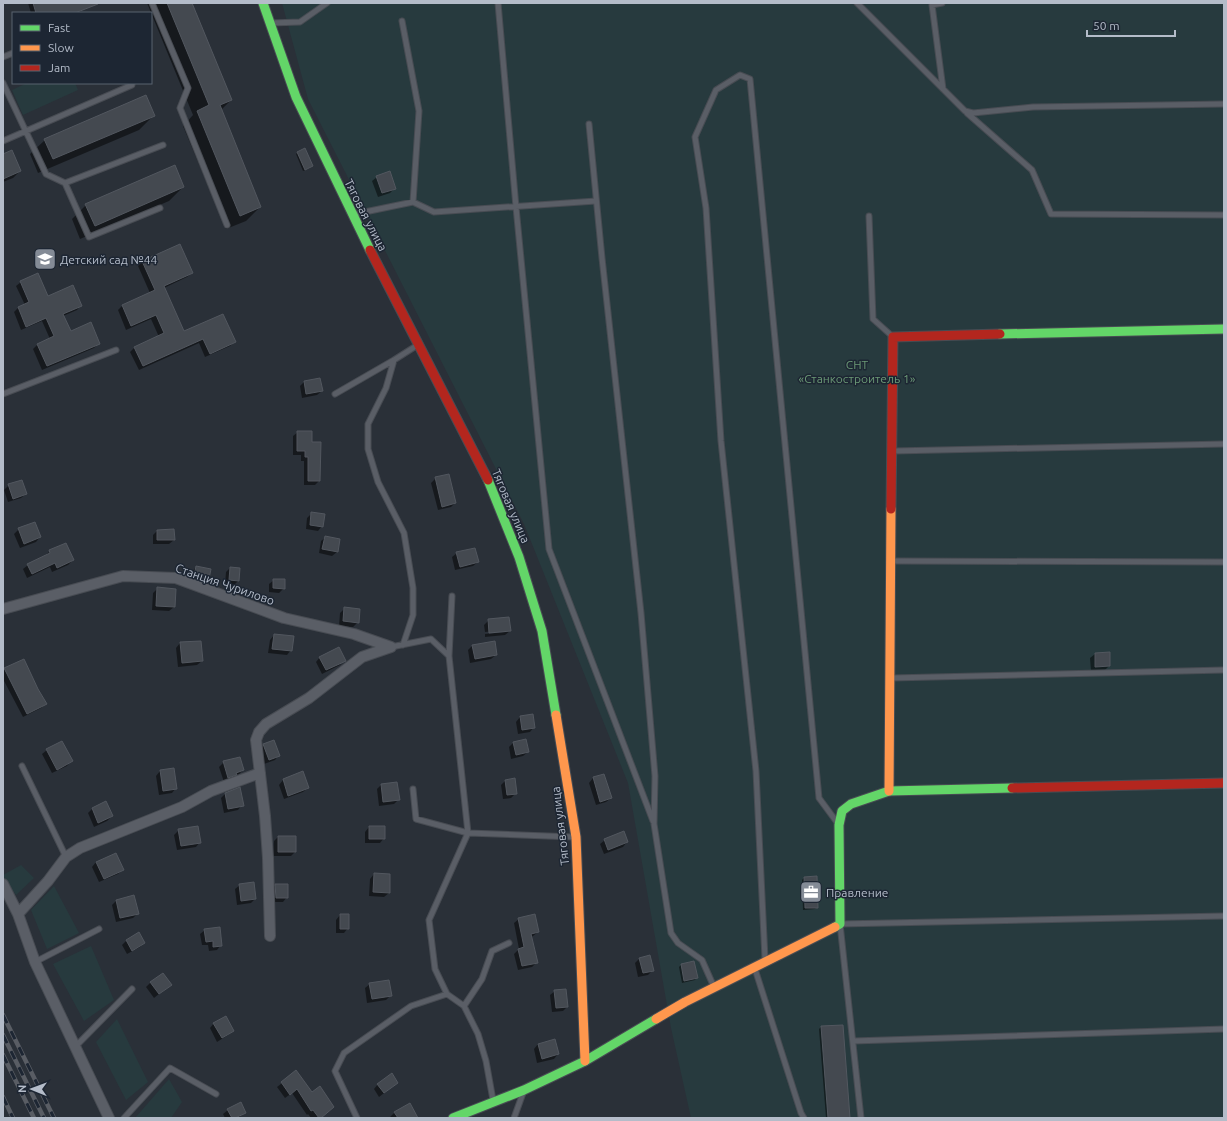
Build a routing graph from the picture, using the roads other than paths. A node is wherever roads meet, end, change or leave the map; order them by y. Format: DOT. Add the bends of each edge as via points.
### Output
graph roads {
  1 [pos="152,3"];
  2 [pos="263,3"];
  3 [pos="327,3"];
  4 [pos="498,3"];
  5 [pos="857,3"];
  6 [pos="942,3"];
  7 [pos="932,4"];
  8 [pos="402,21"];
  9 [pos="270,23"];
  10 [pos="3,83"];
  11 [pos="132,84"];
  12 [pos="943,89"];
  13 [pos="1224,104"];
  14 [pos="965,111"];
  15 [pos="588,124"];
  16 [pos="26,132"];
  17 [pos="3,141"];
  18 [pos="163,145"];
  19 [pos="65,183"];
  20 [pos="596,201"];
  21 [pos="413,202"];
  22 [pos="516,207"];
  23 [pos="160,208"];
  24 [pos="352,215"];
  25 [pos="1224,215"];
  26 [pos="869,216"];
  27 [pos="227,225"];
  28 [pos="1224,329"];
  29 [pos="892,337"];
  30 [pos="419,344"];
  31 [pos="116,350"];
  32 [pos="394,360"];
  33 [pos="3,394"];
  34 [pos="335,394"];
  35 [pos="1224,444"];
  36 [pos="892,450"];
  37 [pos="891,561"];
  38 [pos="1224,562"];
  39 [pos="452,596"];
  40 [pos="3,609"];
  41 [pos="403,645"];
  42 [pos="391,647"];
  43 [pos="449,656"];
  44 [pos="1224,670"];
  45 [pos="890,678"];
  46 [pos="22,766"];
  47 [pos="260,773"];
  48 [pos="1224,783"];
  49 [pos="413,789"];
  50 [pos="888,791"];
  51 [pos="654,824"];
  52 [pos="839,825"];
  53 [pos="468,833"];
  54 [pos="576,838"];
  55 [pos="66,857"];
  56 [pos="3,884"];
  57 [pos="18,914"];
  58 [pos="1224,916"];
  59 [pos="840,924"];
  60 [pos="99,929"];
  61 [pos="270,936"];
  62 [pos="509,943"];
  63 [pos="34,962"];
  64 [pos="765,962"];
  65 [pos="755,967"];
  66 [pos="714,988"];
  67 [pos="132,989"];
  68 [pos="447,994"];
  69 [pos="464,1006"];
  70 [pos="1224,1029"];
  71 [pos="853,1041"];
  72 [pos="75,1047"];
  73 [pos="585,1061"];
  74 [pos="524,1090"];
  75 [pos="216,1094"];
  76 [pos="494,1103"];
  77 [pos="109,1118"];
  78 [pos="124,1118"];
  79 [pos="357,1118"];
  80 [pos="453,1118"];
  81 [pos="514,1118"];
  82 [pos="804,1118"];
  83 [pos="861,1118"];
  1 -- 27 [label="lane" via="188,88 180,108"];
  2 -- 9 [label="street, Тяговая улица"];
  3 -- 9 [label="lane" via="300,22"];
  4 -- 22 [label="lane"];
  5 -- 12 [label="lane"];
  6 -- 7 [label="lane"];
  7 -- 12 [label="lane"];
  8 -- 21 [label="lane" via="420,111"];
  9 -- 24 [label="street, Тяговая улица" via="296,96"];
  10 -- 16 [label="lane"];
  11 -- 16 [label="lane"];
  12 -- 14 [label="lane"];
  13 -- 14 [label="lane" via="1033,107 972,113"];
  14 -- 25 [label="lane" via="1032,170 1051,214"];
  15 -- 20 [label="lane"];
  16 -- 17 [label="lane"];
  16 -- 19 [label="lane" via="46,174"];
  18 -- 19 [label="lane"];
  19 -- 23 [label="lane" via="89,237"];
  20 -- 22 [label="lane"];
  20 -- 51 [label="lane" via="641,613 655,776"];
  21 -- 22 [label="lane" via="434,212"];
  21 -- 24 [label="lane"];
  22 -- 51 [label="lane" via="549,549"];
  24 -- 30 [label="street, Тяговая улица"];
  26 -- 29 [label="lane" via="873,320"];
  28 -- 29 [label="street"];
  29 -- 36 [label="street"];
  30 -- 32 [label="lane"];
  30 -- 54 [label="street, Тяговая улица" via="492,489 519,557 542,631"];
  31 -- 33 [label="lane"];
  32 -- 34 [label="lane"];
  32 -- 41 [label="lane" via="386,388 368,424 368,449 378,482 404,533 413,588 413,615"];
  35 -- 36 [label="lane"];
  36 -- 37 [label="street"];
  37 -- 38 [label="lane"];
  37 -- 45 [label="street"];
  39 -- 43 [label="lane"];
  40 -- 42 [label="street, Станция Чурилово" via="123,576 176,578 284,618 354,634"];
  41 -- 42 [label="lane, Станция Чурилово"];
  41 -- 43 [label="lane, Станция Чурилово" via="431,639"];
  42 -- 47 [label="street, Станция Чурилово" via="362,657 309,698 266,724 256,740"];
  43 -- 53 [label="lane"];
  44 -- 45 [label="lane"];
  45 -- 50 [label="street"];
  46 -- 55 [label="lane"];
  47 -- 55 [label="street" via="211,791 182,808 80,848"];
  47 -- 61 [label="street, Станция Чурилово" via="268,858"];
  48 -- 50 [label="street"];
  49 -- 53 [label="lane" via="416,819"];
  50 -- 52 [label="street" via="851,804 842,811"];
  51 -- 66 [label="lane" via="672,933 678,943 702,960"];
  52 -- 59 [label="street"];
  52 -- 64 [label="lane" via="819,798 750,79 740,75 716,90 695,137 706,208 721,442 756,771"];
  53 -- 54 [label="lane"];
  53 -- 68 [label="lane" via="429,920 436,969"];
  54 -- 73 [label="street, Тяговая улица"];
  55 -- 57 [label="street" via="48,882"];
  56 -- 57 [label="street"];
  57 -- 63 [label="street"];
  58 -- 59 [label="lane"];
  59 -- 64 [label="street"];
  59 -- 71 [label="lane"];
  60 -- 63 [label="lane"];
  62 -- 69 [label="lane" via="492,951 482,979"];
  63 -- 72 [label="street"];
  64 -- 65 [label="street"];
  65 -- 66 [label="street"];
  65 -- 82 [label="lane"];
  66 -- 73 [label="street" via="685,1002"];
  67 -- 72 [label="lane"];
  68 -- 69 [label="lane"];
  68 -- 79 [label="lane" via="411,1006 344,1053 335,1071"];
  69 -- 76 [label="lane" via="478,1034"];
  70 -- 71 [label="lane"];
  71 -- 83 [label="lane"];
  72 -- 77 [label="street"];
  73 -- 74 [label="street"];
  74 -- 76 [label="street"];
  74 -- 81 [label="lane"];
  75 -- 78 [label="lane" via="170,1068"];
  76 -- 80 [label="street"];
}
